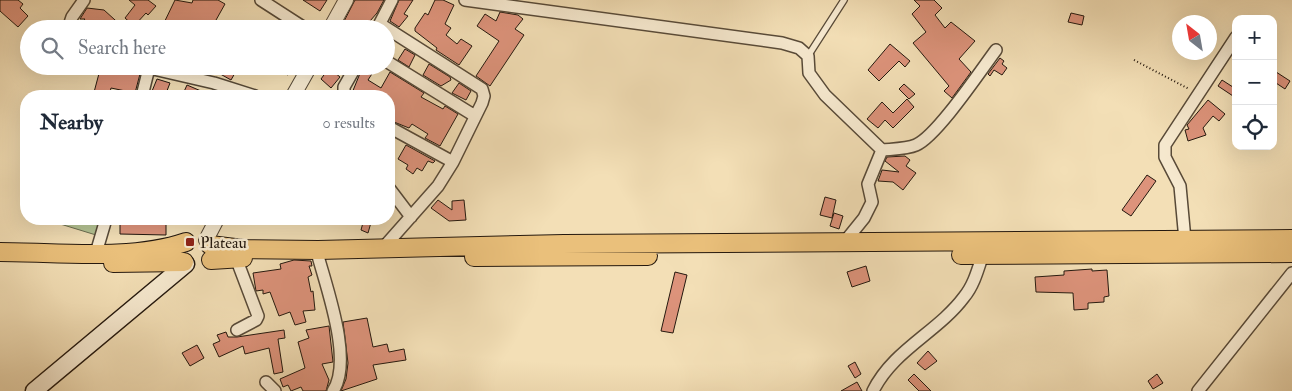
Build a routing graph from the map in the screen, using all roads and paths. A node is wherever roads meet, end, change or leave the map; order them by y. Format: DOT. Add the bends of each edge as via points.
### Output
graph roads {
  1 [pos="84,0"];
  2 [pos="261,0"];
  3 [pos="346,0"];
  4 [pos="392,0"];
  5 [pos="465,0"];
  6 [pos="844,0"];
  7 [pos="71,20"];
  8 [pos="292,20"];
  9 [pos="335,20"];
  10 [pos="382,20"];
  11 [pos="395,36"];
  12 [pos="1232,43"];
  13 [pos="996,50"];
  14 [pos="808,56"];
  15 [pos="1134,60"];
  16 [pos="395,67"];
  17 [pos="147,75"];
  18 [pos="179,75"];
  19 [pos="305,75"];
  20 [pos="351,75"];
  21 [pos="144,90"];
  22 [pos="237,90"];
  23 [pos="296,90"];
  24 [pos="343,90"];
  25 [pos="1198,94"];
  26 [pos="475,116"];
  27 [pos="395,129"];
  28 [pos="882,150"];
  29 [pos="453,162"];
  30 [pos="395,196"];
  31 [pos="411,217"];
  32 [pos="104,225"];
  33 [pos="214,225"];
  34 [pos="1292,239"];
  35 [pos="1185,240"];
  36 [pos="843,244"];
  37 [pos="384,247"];
  38 [pos="0,252"];
  39 [pos="96,253"];
  40 [pos="983,254"];
  41 [pos="1292,254"];
  42 [pos="318,256"];
  43 [pos="199,257"];
  44 [pos="236,258"];
  45 [pos="0,264"];
  46 [pos="1292,273"];
  47 [pos="237,330"];
  48 [pos="266,382"];
  49 [pos="34,391"];
  50 [pos="50,391"];
  51 [pos="275,391"];
  52 [pos="333,391"];
  53 [pos="873,391"];
  54 [pos="1198,391"];
  1 -- 7 [label="street"];
  2 -- 8 [label="street"];
  3 -- 9 [label="street"];
  4 -- 10 [label="street"];
  5 -- 14 [label="street" via="782,44 799,48"];
  6 -- 14 [label="lane"];
  11 -- 26 [label="street" via="480,86 483,99"];
  12 -- 25 [label="street"];
  13 -- 28 [label="street" via="930,135 916,145"];
  14 -- 28 [label="street" via="809,72 826,96"];
  15 -- 25 [label="path"];
  16 -- 26 [label="street"];
  17 -- 21 [label="street"];
  18 -- 22 [label="street"];
  19 -- 23 [label="street"];
  20 -- 24 [label="street"];
  25 -- 35 [label="street" via="1164,149 1166,160 1179,181"];
  26 -- 29 [label="street"];
  27 -- 29 [label="street"];
  28 -- 36 [label="street" via="868,184 872,202 864,218"];
  29 -- 31 [label="street" via="438,186"];
  30 -- 31 [label="street"];
  31 -- 37 [label="street"];
  32 -- 39 [label="street"];
  33 -- 43 [label="street"];
  34 -- 35 [label="main road"];
  35 -- 36 [label="main road"];
  36 -- 37 [label="main road"];
  37 -- 43 [label="main road" via="243,249"];
  38 -- 39 [label="main road"];
  39 -- 43 [label="main road" via="157,250 186,242 181,252"];
  40 -- 41 [label="main road"];
  40 -- 42 [label="main road"];
  40 -- 53 [label="street" via="966,296 887,367"];
  42 -- 44 [label="main road"];
  42 -- 52 [label="street" via="332,308 340,357 339,377"];
  43 -- 44 [label="main road"];
  43 -- 45 [label="main road"];
  43 -- 49 [label="main road"];
  43 -- 50 [label="main road"];
  44 -- 47 [label="street" via="258,316"];
  46 -- 54 [label="street"];
  48 -- 51 [label="street"];
}
